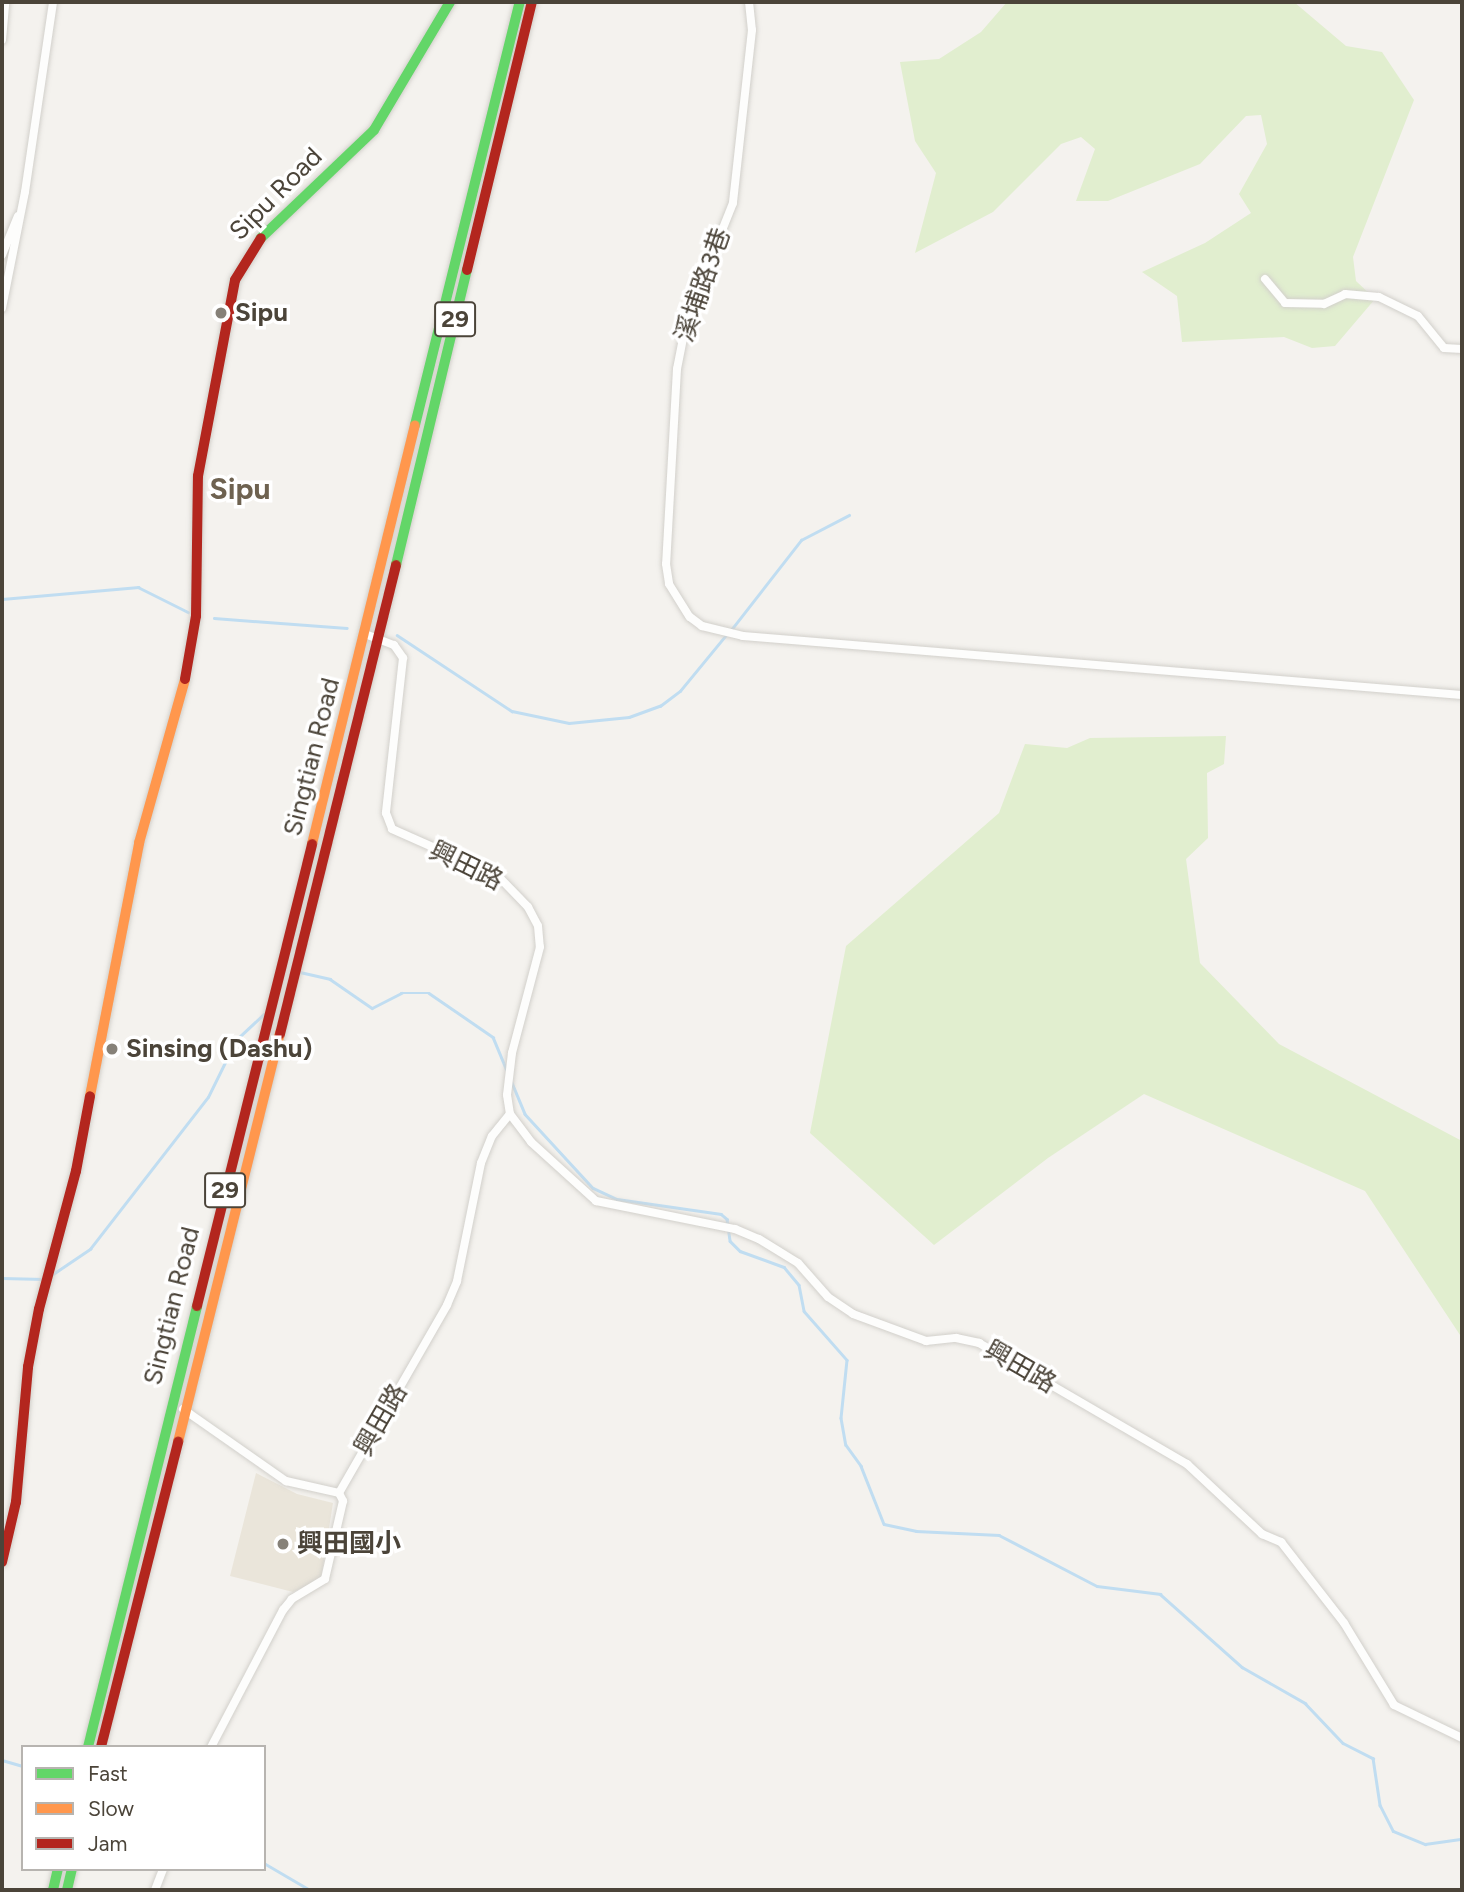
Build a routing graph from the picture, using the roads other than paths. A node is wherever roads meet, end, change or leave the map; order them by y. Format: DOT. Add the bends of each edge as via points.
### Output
graph roads {
  1 [pos="5,2"];
  2 [pos="53,2"];
  3 [pos="450,2"];
  4 [pos="520,2"];
  5 [pos="531,2"];
  6 [pos="749,2"];
  7 [pos="2,40"];
  8 [pos="22,211"];
  9 [pos="2,255"];
  10 [pos="1265,279"];
  11 [pos="2,308"];
  12 [pos="1462,349"];
  13 [pos="365,634"];
  14 [pos="379,636"];
  15 [pos="1462,695"];
  16 [pos="510,1114"];
  17 [pos="170,1405"];
  18 [pos="183,1409"];
  19 [pos="339,1493"];
  20 [pos="2,1562"];
  21 [pos="1462,1738"];
  22 [pos="88,1745"];
  23 [pos="102,1745"];
  24 [pos="212,1745"];
  25 [pos="58,1871"];
  26 [pos="72,1871"];
  27 [pos="162,1871"];
  28 [pos="53,1890"];
  29 [pos="67,1890"];
  30 [pos="155,1890"];
  1 -- 7 [label="street"];
  2 -- 8 [label="street"];
  3 -- 20 [label="main road, Sipu Road" via="374,130 242,260 204,431 195,536 196,616 189,664 139,843 76,1171 37,1321 28,1367 16,1502"];
  4 -- 13 [label="main road, 29"];
  5 -- 14 [label="main road, 29"];
  6 -- 15 [label="street, 溪埔路3巷" via="752,30 733,203 687,318 677,369 666,564 677,601 690,617 733,634"];
  8 -- 9 [label="street"];
  8 -- 11 [label="street"];
  10 -- 12 [label="street" via="1271,292 1293,304 1324,304 1345,294 1379,297 1418,316 1444,348"];
  13 -- 14 [label="street"];
  13 -- 17 [label="main road, Singtian Road / 29"];
  14 -- 16 [label="street, 興田路" via="394,645 403,658 386,813 391,829 498,876 528,907 541,937 508,1076"];
  14 -- 18 [label="main road, Singtian Road / 29"];
  16 -- 19 [label="street, 興田路" via="492,1136 481,1163 457,1281 447,1305"];
  16 -- 21 [label="street, 興田路" via="531,1142 596,1201 735,1229 759,1239 798,1262 828,1297 853,1314 926,1341 956,1338 979,1343 1187,1464 1262,1534 1280,1542 1344,1623 1394,1705"];
  17 -- 18 [label="street"];
  17 -- 22 [label="main road, Singtian Road / 29"];
  18 -- 19 [label="street" via="286,1481"];
  18 -- 23 [label="main road, Singtian Road / 29"];
  19 -- 24 [label="street, 興田路" via="342,1501 329,1571 283,1610"];
  25 -- 28 [label="main road"];
  26 -- 29 [label="main road"];
  27 -- 30 [label="street"];
}
